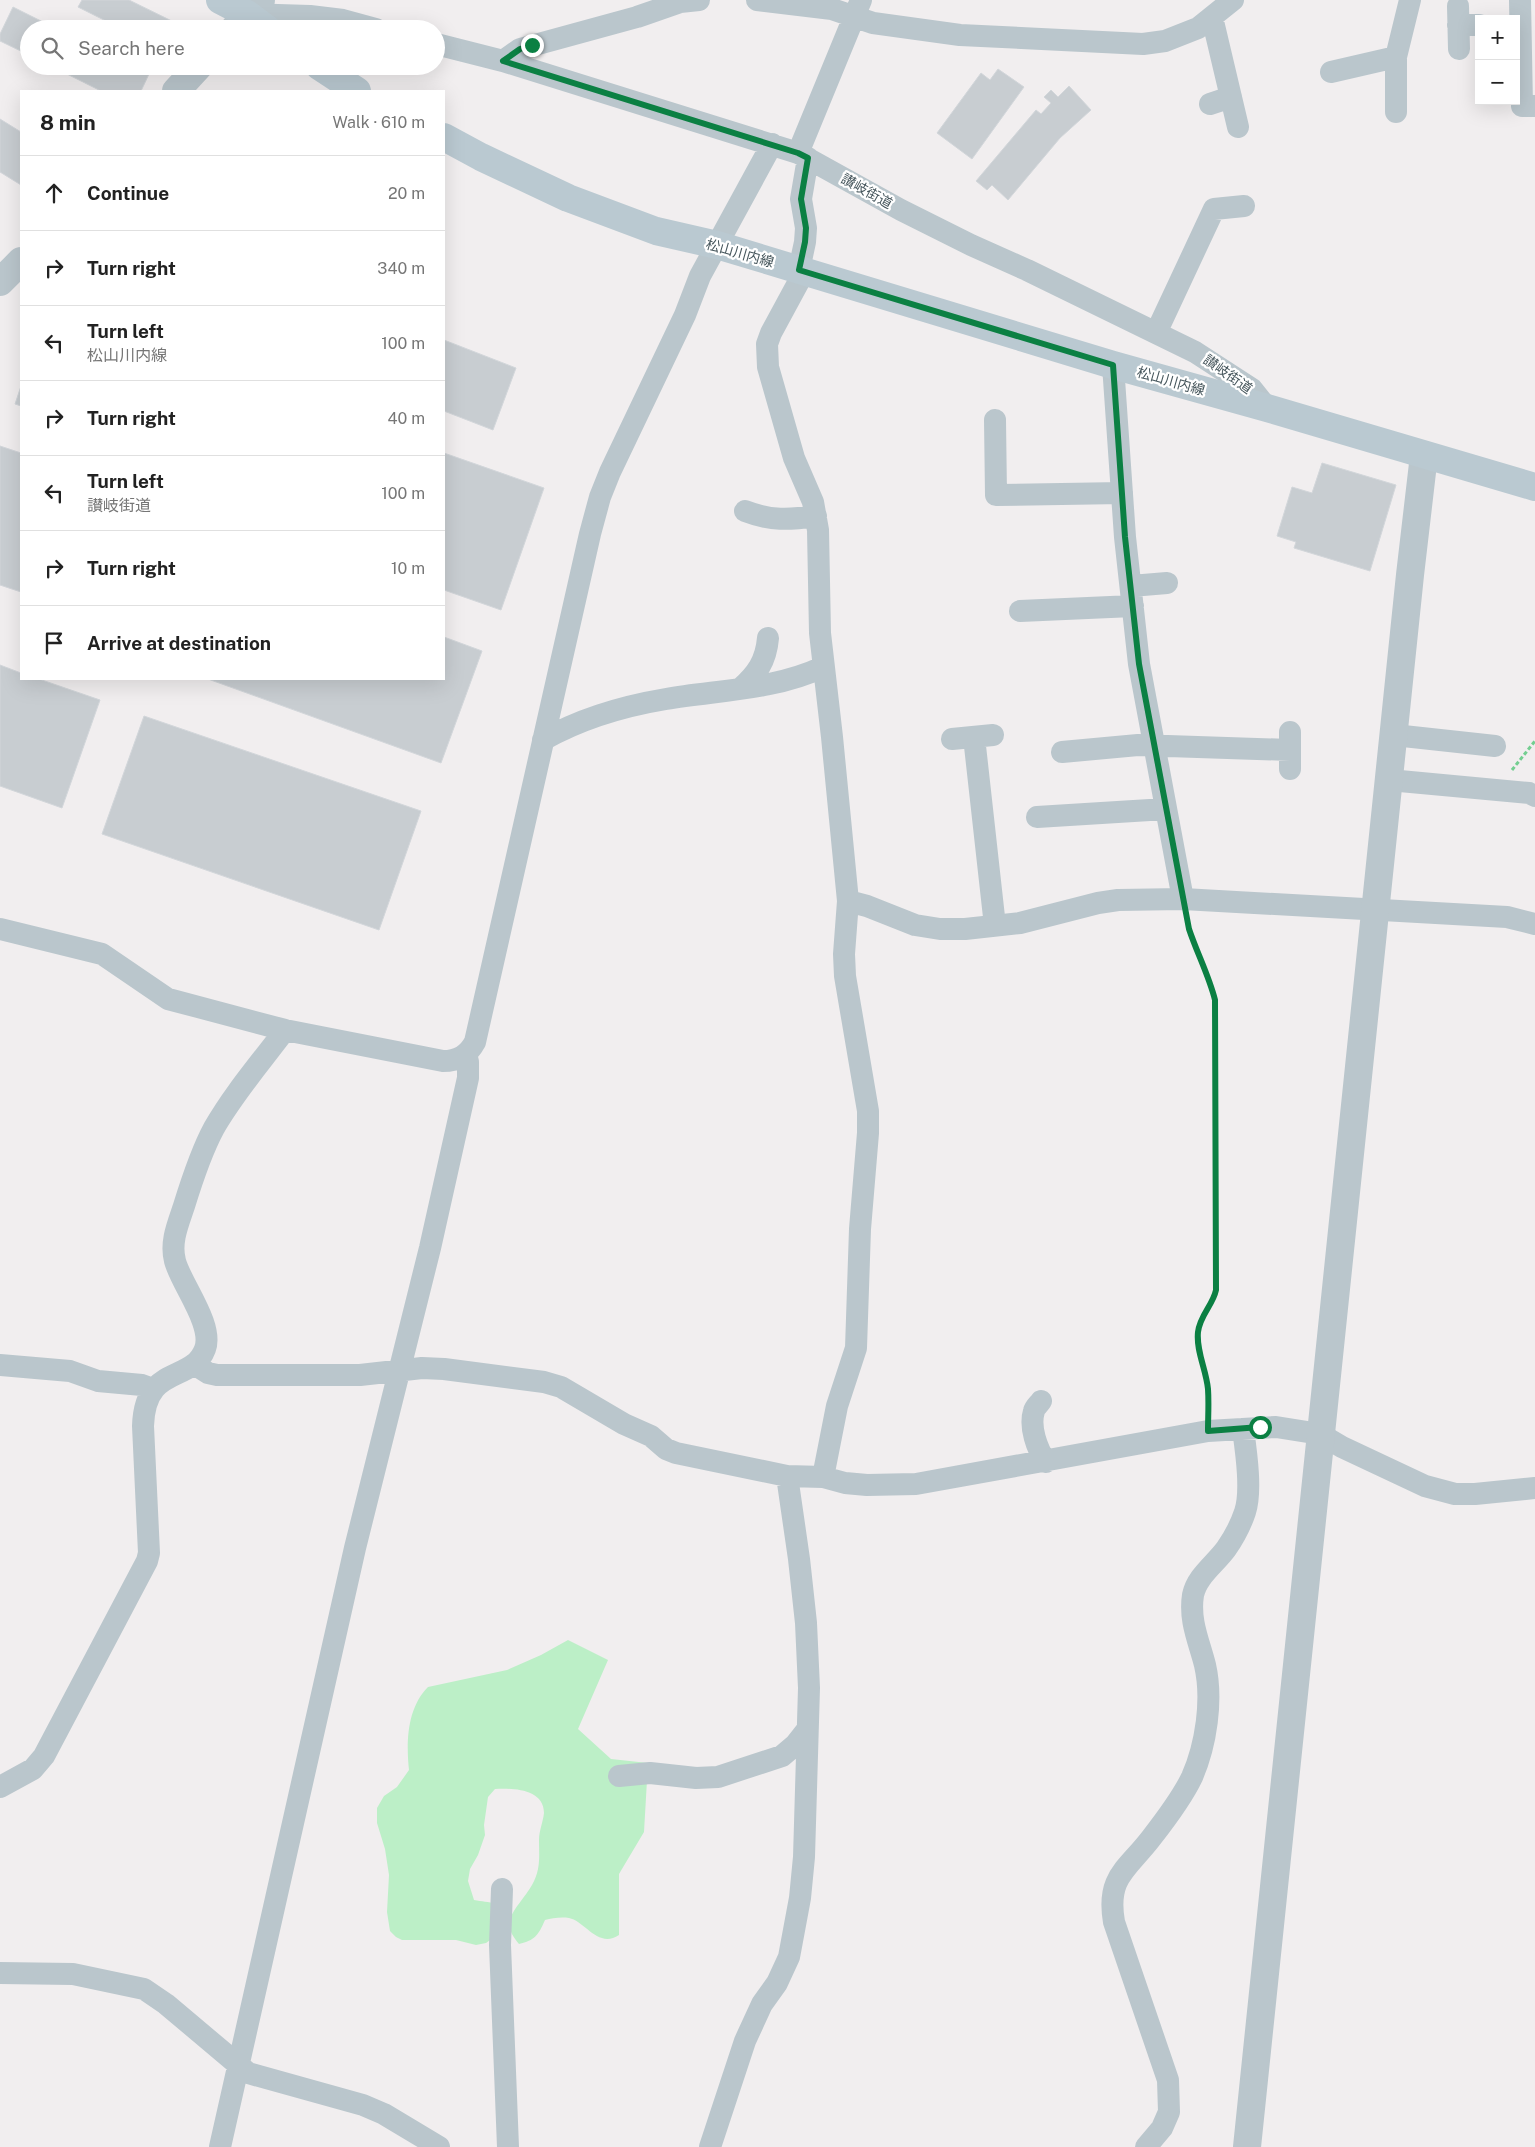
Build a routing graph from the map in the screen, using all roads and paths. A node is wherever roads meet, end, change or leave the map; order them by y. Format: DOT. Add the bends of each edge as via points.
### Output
graph roads {
  1 [pos="220,0"];
  2 [pos="699,0"];
  3 [pos="757,0"];
  4 [pos="1233,0"];
  5 [pos="1410,0"];
  6 [pos="1520,0"];
  7 [pos="857,9"];
  8 [pos="1519,15"];
  9 [pos="1212,17"];
  10 [pos="252,18"];
  11 [pos="1465,19"];
  12 [pos="343,20"];
  13 [pos="445,46"];
  14 [pos="1459,49"];
  15 [pos="1396,57"];
  16 [pos="1520,60"];
  17 [pos="503,61"];
  18 [pos="1331,72"];
  19 [pos="191,75"];
  20 [pos="333,75"];
  21 [pos="177,90"];
  22 [pos="355,90"];
  23 [pos="1535,106"];
  24 [pos="1396,112"];
  25 [pos="1238,128"];
  26 [pos="445,138"];
  27 [pos="772,144"];
  28 [pos="803,155"];
  29 [pos="1244,206"];
  30 [pos="718,245"];
  31 [pos="20,262"];
  32 [pos="802,271"];
  33 [pos="0,282"];
  34 [pos="1156,333"];
  35 [pos="1113,365"];
  36 [pos="1267,408"];
  37 [pos="995,420"];
  38 [pos="1424,455"];
  39 [pos="1535,488"];
  40 [pos="1122,493"];
  41 [pos="745,511"];
  42 [pos="816,516"];
  43 [pos="1167,583"];
  44 [pos="1132,596"];
  45 [pos="1020,611"];
  46 [pos="768,638"];
  47 [pos="821,667"];
  48 [pos="740,689"];
  49 [pos="1394,735"];
  50 [pos="952,739"];
  51 [pos="543,740"];
  52 [pos="1535,741"];
  53 [pos="1154,745"];
  54 [pos="1494,746"];
  55 [pos="1290,750"];
  56 [pos="1062,752"];
  57 [pos="1389,780"];
  58 [pos="1500,790"];
  59 [pos="1535,796"];
  60 [pos="1166,809"];
  61 [pos="1037,817"];
  62 [pos="1183,900"];
  63 [pos="848,901"];
  64 [pos="1376,910"];
  65 [pos="1535,924"];
  66 [pos="995,926"];
  67 [pos="0,929"];
  68 [pos="285,1030"];
  69 [pos="466,1054"];
  70 [pos="194,1364"];
  71 [pos="0,1365"];
  72 [pos="399,1370"];
  73 [pos="153,1389"];
  74 [pos="1041,1401"];
  75 [pos="1244,1429"];
  76 [pos="1208,1431"];
  77 [pos="1320,1434"];
  78 [pos="1046,1462"];
  79 [pos="787,1476"];
  80 [pos="823,1477"];
  81 [pos="1535,1488"];
  82 [pos="806,1731"];
  83 [pos="619,1776"];
  84 [pos="0,1787"];
  85 [pos="502,1889"];
  86 [pos="0,1973"];
  87 [pos="238,2066"];
  88 [pos="220,2147"];
  89 [pos="439,2147"];
  90 [pos="508,2147"];
  91 [pos="710,2147"];
  92 [pos="1146,2147"];
  93 [pos="1247,2147"];
  1 -- 10 [label="main road"];
  2 -- 17 [label="street" via="680,2 520,49"];
  3 -- 7 [label="street"];
  4 -- 9 [label="street"];
  5 -- 15 [label="street"];
  6 -- 8 [label="street"];
  7 -- 9 [label="street" via="873,23 960,35 1143,44 1165,42 1198,28"];
  7 -- 28 [label="street"];
  9 -- 25 [label="street" via="1221,101"];
  10 -- 12 [label="street" via="310,16"];
  11 -- 14 [label="street"];
  13 -- 17 [label="street, 讃岐街道"];
  15 -- 18 [label="street"];
  15 -- 24 [label="street"];
  16 -- 23 [label="street" via="1522,106"];
  17 -- 27 [label="street, 讃岐街道"];
  19 -- 21 [label="street"];
  20 -- 22 [label="main road"];
  26 -- 30 [label="main road, 松山川内線" via="568,198 656,231"];
  27 -- 28 [label="street, 讃岐街道"];
  27 -- 30 [label="street"];
  28 -- 32 [label="street" via="801,199 806,228"];
  28 -- 34 [label="street, 讃岐街道" via="919,219"];
  29 -- 34 [label="street" via="1214,209"];
  30 -- 32 [label="main road, 松山川内線"];
  30 -- 51 [label="street" via="700,276 600,497"];
  31 -- 33 [label="street"];
  32 -- 35 [label="main road, 松山川内線"];
  32 -- 42 [label="street" via="766,344 766,354 794,458"];
  34 -- 36 [label="street, 讃岐街道" via="1226,371 1252,389"];
  35 -- 36 [label="main road, 松山川内線"];
  35 -- 40 [label="street"];
  36 -- 38 [label="main road, 松山川内線"];
  37 -- 40 [label="street" via="996,495"];
  38 -- 39 [label="main road, 松山川内線"];
  38 -- 49 [label="street"];
  40 -- 44 [label="street"];
  41 -- 42 [label="street" via="777,519"];
  42 -- 47 [label="street"];
  43 -- 44 [label="street"];
  44 -- 45 [label="street"];
  44 -- 53 [label="street" via="1139,664"];
  46 -- 48 [label="street" via="761,667"];
  47 -- 48 [label="street" via="782,681"];
  47 -- 63 [label="street" via="832,737"];
  48 -- 51 [label="street" via="637,705 562,730"];
  49 -- 54 [label="street"];
  49 -- 57 [label="street"];
  50 -- 66 [label="street" via="984,736"];
  51 -- 69 [label="street" via="475,1042"];
  52 -- 58 [label="path"];
  53 -- 55 [label="street"];
  53 -- 56 [label="street"];
  53 -- 60 [label="street"];
  57 -- 58 [label="street"];
  57 -- 64 [label="street"];
  58 -- 59 [label="street"];
  60 -- 61 [label="street"];
  60 -- 62 [label="street"];
  62 -- 64 [label="street"];
  62 -- 66 [label="street" via="1118,900"];
  62 -- 76 [label="path" via="1199,961 1215,1000 1216,1290 1198,1331 1198,1346 1208,1388"];
  63 -- 66 [label="street" via="915,925 940,929"];
  63 -- 80 [label="street" via="845,976 868,1111 868,1133 860,1229 856,1348 837,1406"];
  64 -- 65 [label="street" via="1507,917"];
  64 -- 77 [label="street"];
  67 -- 68 [label="street" via="102,954 168,999"];
  68 -- 69 [label="street" via="443,1061 457,1060"];
  68 -- 70 [label="street" via="213,1129 174,1236 175,1262 206,1337 206,1349"];
  69 -- 72 [label="street" via="468,1078"];
  70 -- 72 [label="street" via="218,1375 360,1375"];
  70 -- 73 [label="street"];
  71 -- 73 [label="street" via="70,1372 98,1381"];
  72 -- 79 [label="street" via="444,1369 544,1382 561,1387 676,1453"];
  72 -- 87 [label="street" via="331,1651"];
  73 -- 84 [label="street" via="144,1415 149,1553 146,1561 44,1756 33,1769"];
  74 -- 78 [label="street" via="1034,1410 1033,1421 1039,1452"];
  75 -- 76 [label="street"];
  75 -- 77 [label="street" via="1276,1427"];
  75 -- 92 [label="street" via="1248,1482 1246,1511 1226,1549 1202,1576 1194,1594 1192,1616 1208,1689 1201,1749 1192,1777 1175,1805 1119,1876 1111,1905 1168,2080 1169,2112 1162,2128"];
  76 -- 78 [label="street"];
  77 -- 81 [label="street" via="1425,1486 1454,1494"];
  77 -- 93 [label="street"];
  78 -- 80 [label="street" via="916,1484 867,1485"];
  79 -- 80 [label="street"];
  79 -- 82 [label="street" via="806,1623 809,1688"];
  82 -- 83 [label="street" via="782,1756 718,1777 696,1778 650,1772"];
  82 -- 91 [label="street" via="804,1857 794,1937 777,1983 762,2004 745,2041"];
  85 -- 90 [label="street" via="500,1945"];
  86 -- 87 [label="street" via="73,1974 144,1989"];
  87 -- 88 [label="street"];
  87 -- 89 [label="street" via="248,2072 362,2105 384,2114"];
}
